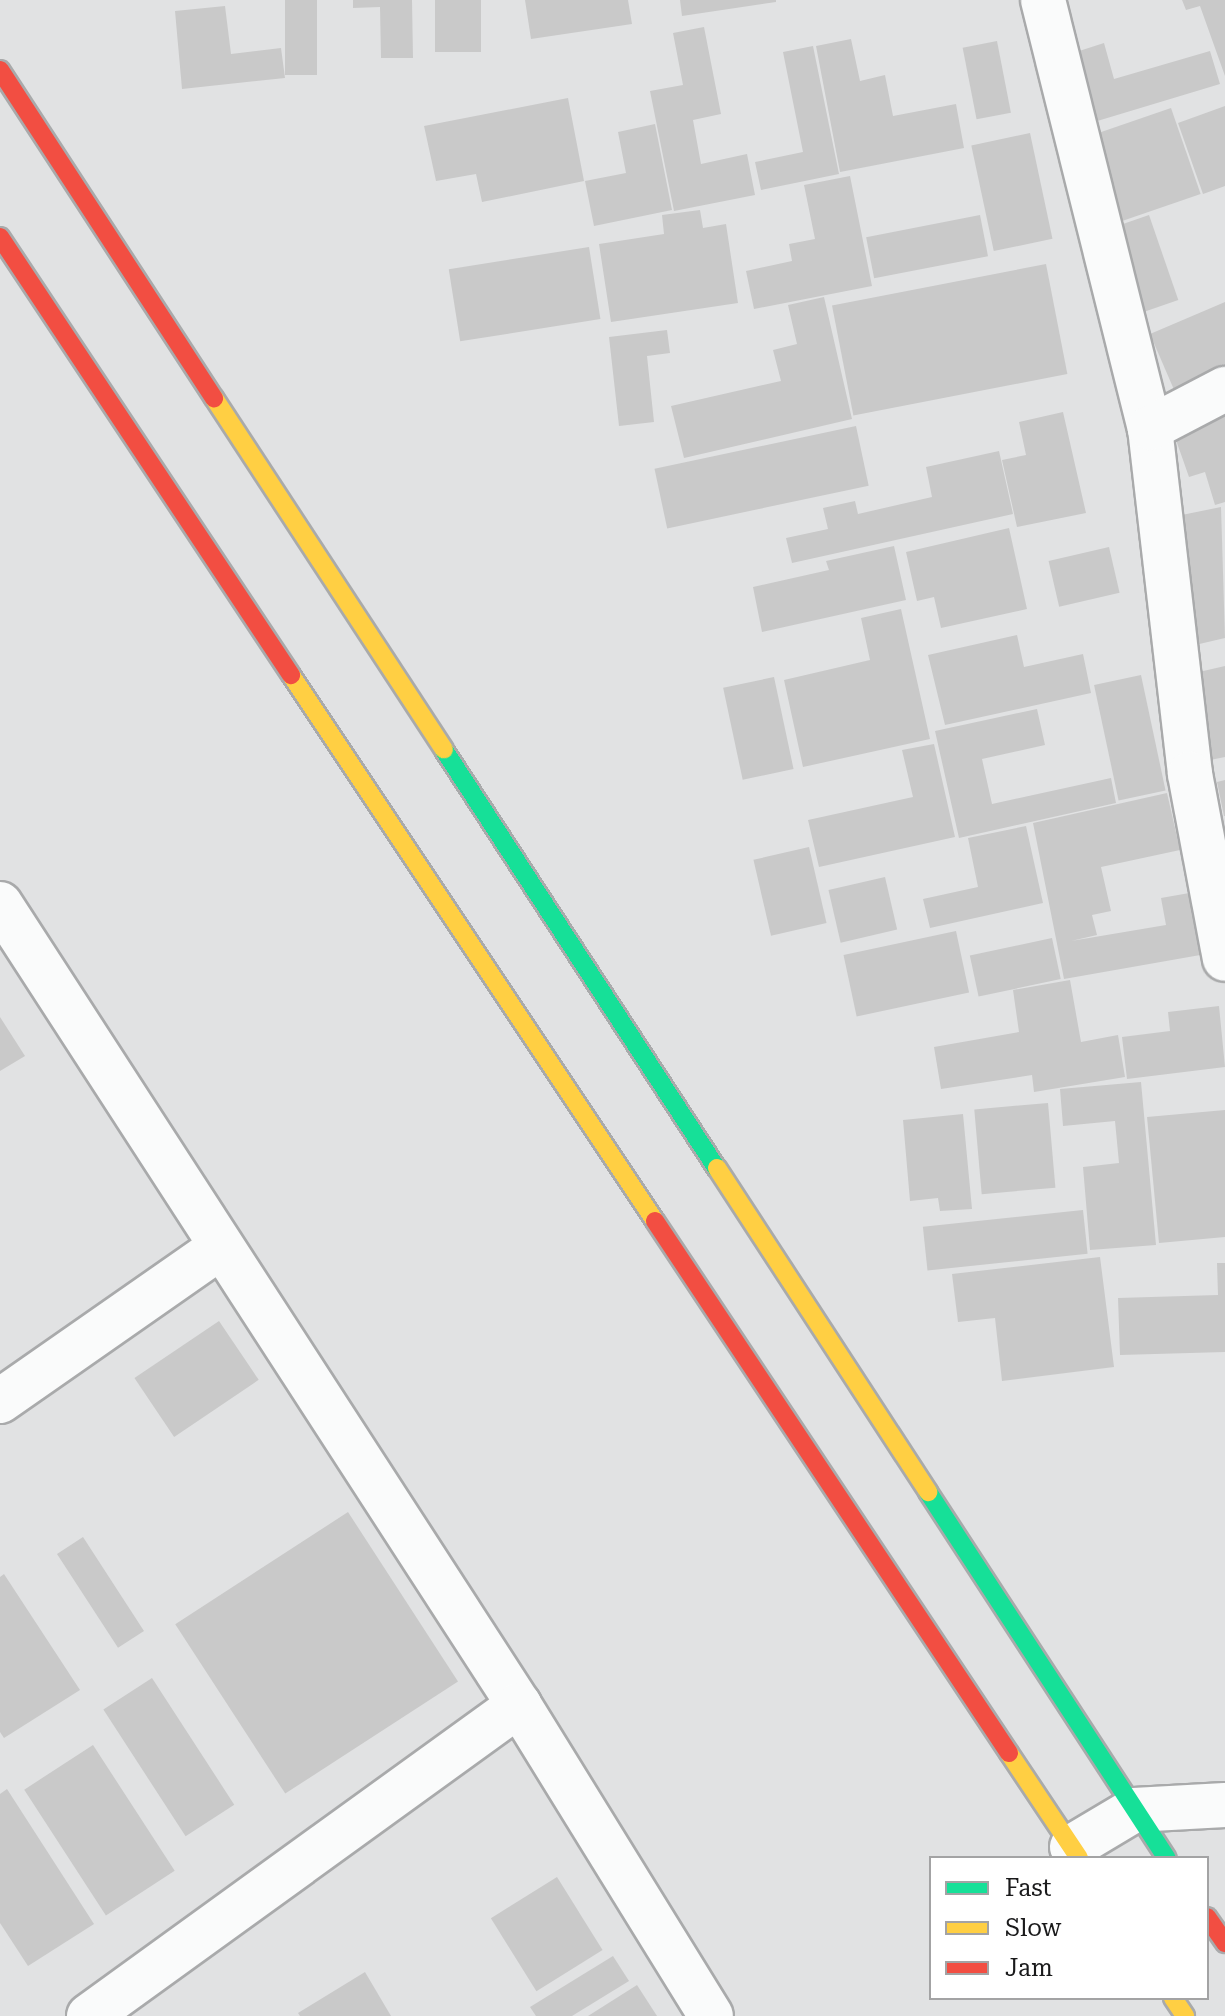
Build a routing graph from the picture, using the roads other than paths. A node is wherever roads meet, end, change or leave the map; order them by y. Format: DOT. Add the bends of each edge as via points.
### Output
graph roads {
  1 [pos="1052,3"];
  2 [pos="0,70"];
  3 [pos="0,237"];
  4 [pos="1225,389"];
  5 [pos="1150,428"];
  6 [pos="1207,770"];
  7 [pos="0,904"];
  8 [pos="1225,959"];
  9 [pos="219,1248"];
  10 [pos="0,1401"];
  11 [pos="519,1705"];
  12 [pos="1225,1805"];
  13 [pos="1134,1810"];
  14 [pos="1075,1853"];
  15 [pos="1166,1856"];
  16 [pos="1209,1922"];
  17 [pos="1217,1941"];
  18 [pos="89,2016"];
  19 [pos="711,2016"];
  1 -- 5 [label="street"];
  2 -- 13 [label="main road"];
  3 -- 14 [label="main road"];
  4 -- 5 [label="street"];
  5 -- 6 [label="street"];
  6 -- 8 [label="street"];
  7 -- 9 [label="street"];
  9 -- 10 [label="street"];
  9 -- 11 [label="street"];
  11 -- 18 [label="street"];
  11 -- 19 [label="street"];
  12 -- 13 [label="street"];
  13 -- 14 [label="street"];
  13 -- 15 [label="main road"];
  16 -- 17 [label="main road"];
}
